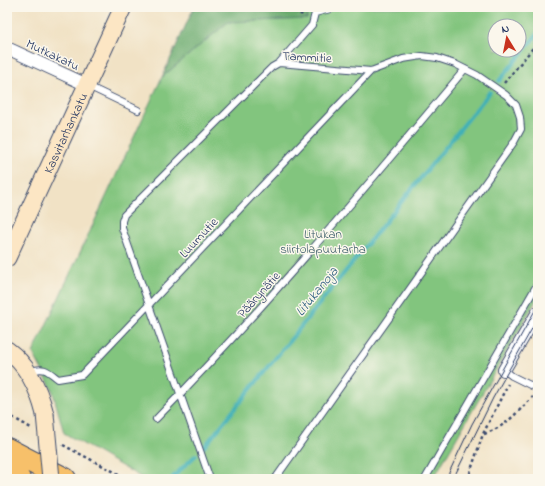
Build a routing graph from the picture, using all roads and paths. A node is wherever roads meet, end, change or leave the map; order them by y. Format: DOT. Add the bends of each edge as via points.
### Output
graph roads {
  1 [pos="123,7"];
  2 [pos="290,7"];
  3 [pos="338,7"];
  4 [pos="313,16"];
  5 [pos="538,42"];
  6 [pos="7,48"];
  7 [pos="279,64"];
  8 [pos="465,69"];
  9 [pos="371,71"];
  10 [pos="87,85"];
  11 [pos="499,90"];
  12 [pos="138,110"];
  13 [pos="7,258"];
  14 [pos="538,282"];
  15 [pos="149,305"];
  16 [pos="538,312"];
  17 [pos="7,350"];
  18 [pos="27,373"];
  19 [pos="508,373"];
  20 [pos="538,391"];
  21 [pos="181,394"];
  22 [pos="7,414"];
  23 [pos="156,419"];
  24 [pos="33,430"];
  25 [pos="483,434"];
  26 [pos="60,444"];
  27 [pos="7,449"];
  28 [pos="7,473"];
  29 [pos="19,479"];
  30 [pos="51,479"];
  31 [pos="65,479"];
  32 [pos="128,479"];
  33 [pos="210,479"];
  34 [pos="276,479"];
  35 [pos="425,479"];
  36 [pos="468,479"];
  1 -- 10 [label="street, Kasvitarhankatu"];
  2 -- 4 [label="path" via="299,14"];
  3 -- 4 [label="lane" via="320,10"];
  4 -- 7 [label="lane" via="312,25"];
  5 -- 11 [label="path"];
  6 -- 10 [label="street, Mutkakatu"];
  7 -- 9 [label="lane, Tammitie"];
  7 -- 15 [label="lane, Tammitie" via="272,67 124,215 122,228"];
  8 -- 9 [label="lane, Tammitie" via="437,58 422,56 403,59"];
  8 -- 11 [label="lane, Tammitie"];
  8 -- 21 [label="lane, Päärynätie" via="322,240"];
  9 -- 15 [label="lane, Luumutie"];
  10 -- 12 [label="lane"];
  10 -- 13 [label="street, Kasvitarhankatu"];
  11 -- 34 [label="lane, Tammitie" via="516,105 520,117 521,129 514,142"];
  14 -- 35 [label="lane"];
  15 -- 18 [label="lane, Luumutie" via="82,375 58,379 48,370 37,368"];
  15 -- 21 [label="lane"];
  16 -- 19 [label="street"];
  17 -- 18 [label="street"];
  18 -- 30 [label="street, bridge" via="35,384 45,414"];
  19 -- 20 [label="lane"];
  19 -- 25 [label="path"];
  20 -- 25 [label="path" via="506,424"];
  21 -- 23 [label="lane, Päärynätie"];
  21 -- 33 [label="lane"];
  22 -- 24 [label="path"];
  25 -- 36 [label="path"];
  26 -- 32 [label="path"];
  27 -- 31 [label="highway"];
  28 -- 29 [label="highway"];
}
